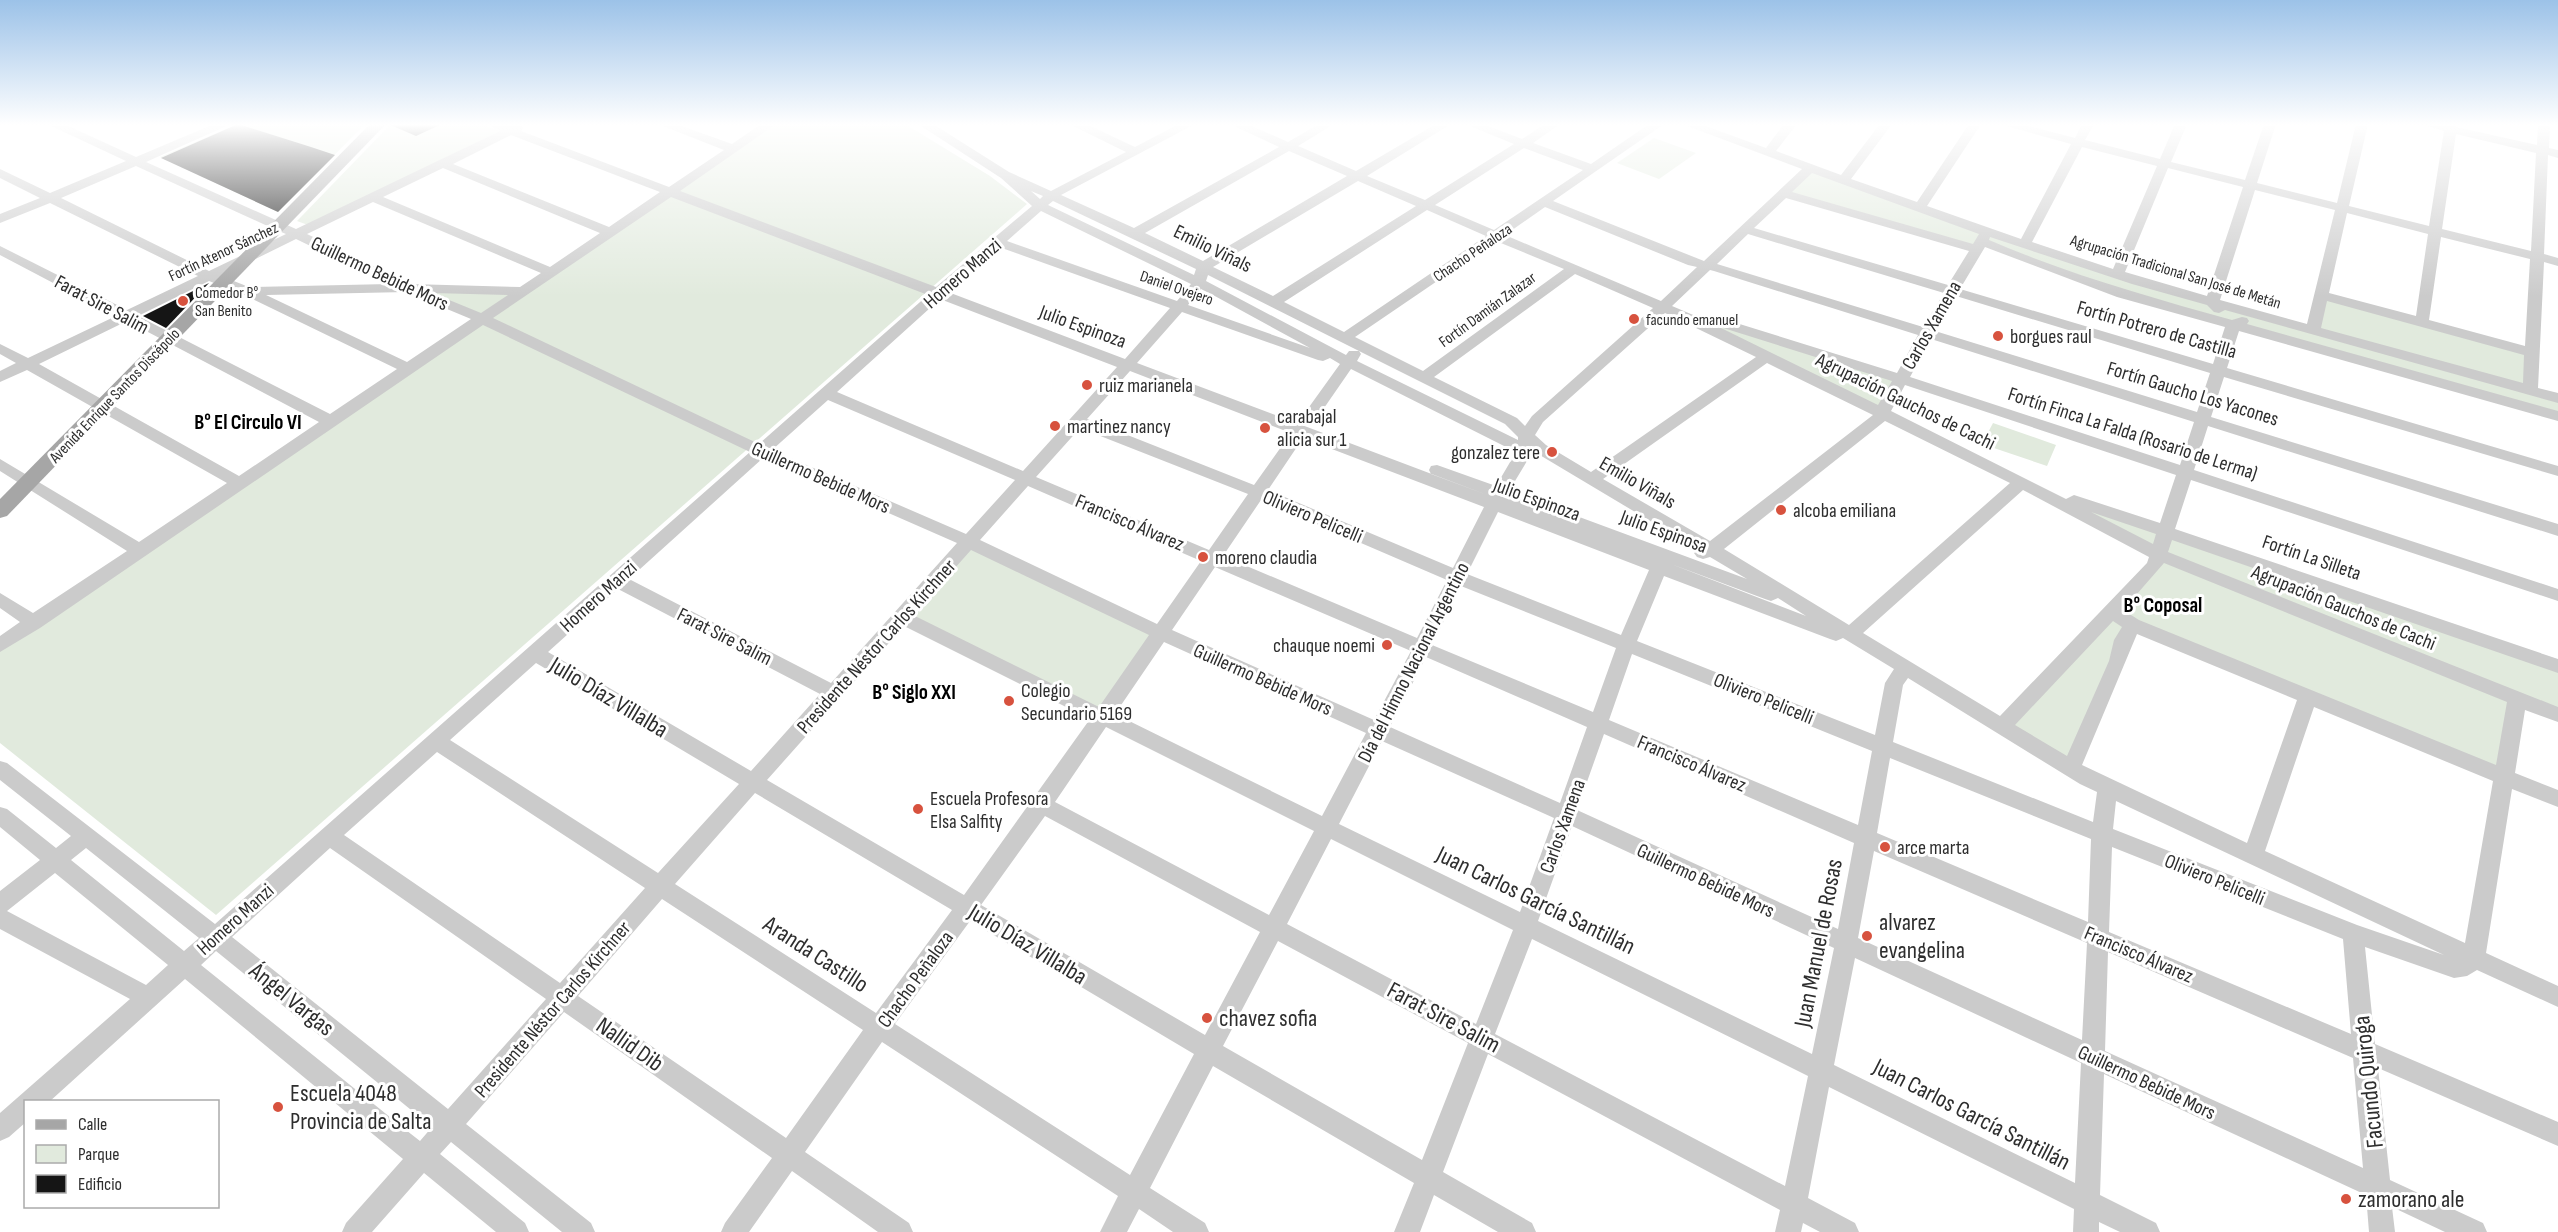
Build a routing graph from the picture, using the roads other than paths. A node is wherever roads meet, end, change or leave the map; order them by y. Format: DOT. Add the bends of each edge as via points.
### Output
graph roads {
  1 [pos="19,181"];
  2 [pos="88,181"];
  3 [pos="179,181"];
  4 [pos="323,181"];
  5 [pos="407,181"];
  6 [pos="486,181"];
  7 [pos="657,181"];
  8 [pos="684,181"];
  9 [pos="1013,181"];
  10 [pos="1020,181"];
  11 [pos="1077,181"];
  12 [pos="1231,181"];
  13 [pos="1349,181"];
  14 [pos="1371,181"];
  15 [pos="1464,181"];
  16 [pos="1575,181"];
  17 [pos="1795,181"];
  18 [pos="1848,181"];
  19 [pos="1937,181"];
  20 [pos="2057,181"];
  21 [pos="2157,181"];
  22 [pos="2236,181"];
  23 [pos="2251,181"];
  24 [pos="2347,181"];
  25 [pos="2443,181"];
  26 [pos="2540,181"];
  27 [pos="2250,185"];
  28 [pos="674,188"];
  29 [pos="1782,194"];
  30 [pos="1052,195"];
  31 [pos="51,197"];
  32 [pos="373,198"];
  33 [pos="1544,202"];
  34 [pos="1427,205"];
  35 [pos="1920,207"];
  36 [pos="2340,208"];
  37 [pos="1045,209"];
  38 [pos="1085,210"];
  39 [pos="0,219"];
  40 [pos="279,226"];
  41 [pos="1744,229"];
  42 [pos="2435,231"];
  43 [pos="610,232"];
  44 [pos="297,234"];
  45 [pos="1139,236"];
  46 [pos="1496,236"];
  47 [pos="1981,241"];
  48 [pos="997,242"];
  49 [pos="2025,242"];
  50 [pos="1128,248"];
  51 [pos="0,250"];
  52 [pos="2536,256"];
  53 [pos="249,257"];
  54 [pos="2558,262"];
  55 [pos="1705,265"];
  56 [pos="1573,269"];
  57 [pos="550,272"];
  58 [pos="2117,274"];
  59 [pos="1201,275"];
  60 [pos="216,280"];
  61 [pos="408,288"];
  62 [pos="941,290"];
  63 [pos="1952,290"];
  64 [pos="247,291"];
  65 [pos="523,291"];
  66 [pos="2321,295"];
  67 [pos="1275,302"];
  68 [pos="2212,302"];
  69 [pos="1179,307"];
  70 [pos="1663,307"];
  71 [pos="126,316"];
  72 [pos="483,319"];
  73 [pos="1693,320"];
  74 [pos="2277,321"];
  75 [pos="2422,322"];
  76 [pos="2234,326"];
  77 [pos="2313,330"];
  78 [pos="1927,333"];
  79 [pos="1345,338"];
  80 [pos="169,339"];
  81 [pos="1360,346"];
  82 [pos="0,348"];
  83 [pos="2531,352"];
  84 [pos="1767,356"];
  85 [pos="1130,360"];
  86 [pos="1347,363"];
  87 [pos="27,364"];
  88 [pos="409,369"];
  89 [pos="2219,369"];
  90 [pos="0,377"];
  91 [pos="1423,378"];
  92 [pos="1900,379"];
  93 [pos="2530,390"];
  94 [pos="826,393"];
  95 [pos="2558,398"];
  96 [pos="104,406"];
  97 [pos="1884,412"];
  98 [pos="2558,416"];
  99 [pos="2202,418"];
  100 [pos="1077,421"];
  101 [pos="332,422"];
  102 [pos="1304,426"];
  103 [pos="1526,443"];
  104 [pos="761,451"];
  105 [pos="0,465"];
  106 [pos="2558,471"];
  107 [pos="2185,472"];
  108 [pos="1025,477"];
  109 [pos="1591,479"];
  110 [pos="29,482"];
  111 [pos="2021,482"];
  112 [pos="241,484"];
  113 [pos="1257,492"];
  114 [pos="2051,497"];
  115 [pos="1497,500"];
  116 [pos="0,511"];
  117 [pos="2166,530"];
  118 [pos="2558,530"];
  119 [pos="969,542"];
  120 [pos="1712,550"];
  121 [pos="140,551"];
  122 [pos="2160,555"];
  123 [pos="1213,557"];
  124 [pos="1664,561"];
  125 [pos="1685,570"];
  126 [pos="1458,577"];
  127 [pos="616,580"];
  128 [pos="2558,595"];
  129 [pos="0,599"];
  130 [pos="1812,610"];
  131 [pos="2112,612"];
  132 [pos="901,617"];
  133 [pos="34,622"];
  134 [pos="2133,625"];
  135 [pos="1161,633"];
  136 [pos="1852,633"];
  137 [pos="1627,643"];
  138 [pos="0,645"];
  139 [pos="1422,647"];
  140 [pos="1882,652"];
  141 [pos="534,653"];
  142 [pos="2558,666"];
  143 [pos="1906,667"];
  144 [pos="834,693"];
  145 [pos="2308,696"];
  146 [pos="2517,699"];
  147 [pos="2558,714"];
  148 [pos="1102,717"];
  149 [pos="1598,723"];
  150 [pos="2002,726"];
  151 [pos="1377,731"];
  152 [pos="436,741"];
  153 [pos="1882,745"];
  154 [pos="2071,768"];
  155 [pos="0,769"];
  156 [pos="2504,777"];
  157 [pos="753,783"];
  158 [pos="2108,788"];
  159 [pos="2558,799"];
  160 [pos="1042,805"];
  161 [pos="0,815"];
  162 [pos="1566,815"];
  163 [pos="1326,829"];
  164 [pos="2103,834"];
  165 [pos="329,836"];
  166 [pos="85,837"];
  167 [pos="1867,837"];
  168 [pos="2254,855"];
  169 [pos="55,861"];
  170 [pos="661,885"];
  171 [pos="0,904"];
  172 [pos="968,908"];
  173 [pos="0,918"];
  174 [pos="1526,925"];
  175 [pos="1273,927"];
  176 [pos="2353,933"];
  177 [pos="215,937"];
  178 [pos="2100,937"];
  179 [pos="1846,946"];
  180 [pos="2474,958"];
  181 [pos="183,966"];
  182 [pos="148,997"];
  183 [pos="2558,997"];
  184 [pos="563,998"];
  185 [pos="879,1027"];
  186 [pos="1482,1037"];
  187 [pos="1208,1050"];
  188 [pos="2366,1052"];
  189 [pos="2092,1057"];
  190 [pos="1820,1069"];
  191 [pos="29,1100"];
  192 [pos="449,1127"];
  193 [pos="2558,1134"];
  194 [pos="790,1154"];
  195 [pos="422,1156"];
  196 [pos="1427,1177"];
  197 [pos="2378,1188"];
  198 [pos="1133,1193"];
  199 [pos="2088,1203"];
  200 [pos="1793,1204"];
  201 [pos="355,1232"];
  202 [pos="516,1232"];
  203 [pos="582,1232"];
  204 [pos="734,1232"];
  205 [pos="900,1232"];
  206 [pos="1113,1232"];
  207 [pos="1196,1232"];
  208 [pos="1407,1232"];
  209 [pos="1523,1232"];
  210 [pos="1788,1232"];
  211 [pos="1846,1232"];
  212 [pos="2086,1232"];
  213 [pos="2147,1232"];
  214 [pos="2382,1232"];
  215 [pos="2474,1232"];
  1 -- 31 [label="street"];
  2 -- 31 [label="street"];
  3 -- 40 [label="street, Guillermo Bebide Mors"];
  4 -- 40 [label="main road, Avenida Enrique Santos Discépolo"];
  5 -- 32 [label="street, Fortín Atenor Sánchez"];
  6 -- 43 [label="street"];
  7 -- 28 [label="street, Julio Espinoza"];
  8 -- 28 [label="street"];
  9 -- 37 [label="street, Emilio Viñals"];
  10 -- 30 [label="street, Emilio Viñals"];
  11 -- 30 [label="street, Homero Manzi"];
  12 -- 45 [label="street"];
  13 -- 59 [label="street, Presidente Néstor Carlos Kirchner"];
  14 -- 34 [label="street, Agrupación Gauchos de Cachi"];
  15 -- 34 [label="street"];
  16 -- 33 [label="street, Chacho Peñaloza"];
  17 -- 29 [label="street, Día del Himno Nacional Argentino"];
  18 -- 35 [label="street, Agrupación Tradicional San José de Metán"];
  19 -- 35 [label="street"];
  20 -- 49 [label="street"];
  21 -- 58 [label="street"];
  22 -- 27 [label="street"];
  23 -- 27 [label="street"];
  24 -- 36 [label="street"];
  25 -- 42 [label="street"];
  26 -- 52 [label="street"];
  27 -- 36 [label="street"];
  27 -- 68 [label="street"];
  28 -- 43 [label="street"];
  28 -- 62 [label="street, Julio Espinoza"];
  29 -- 41 [label="street, Día del Himno Nacional Argentino"];
  29 -- 47 [label="street"];
  30 -- 37 [label="street, Homero Manzi"];
  30 -- 38 [label="street, Emilio Viñals"];
  31 -- 39 [label="street"];
  31 -- 60 [label="street"];
  32 -- 44 [label="street, Fortín Atenor Sánchez"];
  32 -- 57 [label="street"];
  33 -- 46 [label="street, Chacho Peñaloza"];
  33 -- 55 [label="street, Fortín Gaucho Los Yacones"];
  34 -- 46 [label="street, Agrupación Gauchos de Cachi"];
  34 -- 67 [label="street"];
  35 -- 47 [label="street, Agrupación Tradicional San José de Metán"];
  36 -- 42 [label="street"];
  36 -- 66 [label="street"];
  37 -- 38 [label="street"];
  37 -- 48 [label="street, Homero Manzi"];
  37 -- 50 [label="street, Emilio Viñals"];
  38 -- 45 [label="street, Emilio Viñals"];
  40 -- 44 [label="street, Guillermo Bebide Mors"];
  40 -- 53 [label="main road, Avenida Enrique Santos Discépolo"];
  41 -- 55 [label="street, Día del Himno Nacional Argentino"];
  41 -- 63 [label="street, Fortín Potrero de Castilla"];
  42 -- 52 [label="street"];
  42 -- 75 [label="street"];
  43 -- 57 [label="street"];
  44 -- 53 [label="street, Fortín Atenor Sánchez"];
  44 -- 61 [label="street, Guillermo Bebide Mors"];
  45 -- 50 [label="street"];
  45 -- 59 [label="street, Emilio Viñals"];
  46 -- 56 [label="street, Agrupación Gauchos de Cachi"];
  46 -- 79 [label="street, Chacho Peñaloza"];
  47 -- 49 [label="street, Agrupación Tradicional San José de Metán"];
  47 -- 63 [label="street, Carlos Xamena"];
  47 -- 76 [label="street" via="2112,291"];
  48 -- 62 [label="street, Homero Manzi"];
  48 -- 69 [label="street, Daniel Ovejero"];
  49 -- 58 [label="street, Agrupación Tradicional San José de Metán"];
  50 -- 59 [label="street, Emilio Viñals"];
  51 -- 71 [label="street, Farat Sire Salim"];
  52 -- 54 [label="street"];
  52 -- 83 [label="street"];
  53 -- 60 [label="main road, Avenida Enrique Santos Discépolo"];
  55 -- 70 [label="street, Día del Himno Nacional Argentino"];
  55 -- 78 [label="street, Fortín Gaucho Los Yacones"];
  56 -- 70 [label="street, Agrupación Gauchos de Cachi"];
  56 -- 91 [label="street, Fortín Damián Zalazar"];
  57 -- 65 [label="street"];
  58 -- 68 [label="street, Agrupación Tradicional San José de Metán"];
  59 -- 67 [label="street, Emilio Viñals"];
  59 -- 69 [label="street, Presidente Néstor Carlos Kirchner"];
  59 -- 86 [label="street, Emilio Viñals"];
  60 -- 64 [label="street"];
  60 -- 71 [label="street, Fortín Atenor Sánchez"];
  60 -- 80 [label="main road, Avenida Enrique Santos Discépolo"];
  61 -- 64 [label="street"];
  61 -- 65 [label="street"];
  61 -- 72 [label="street, Guillermo Bebide Mors"];
  62 -- 85 [label="street, Julio Espinoza"];
  62 -- 94 [label="street, Homero Manzi"];
  63 -- 78 [label="street, Carlos Xamena"];
  63 -- 89 [label="street, Fortín Potrero de Castilla"];
  64 -- 88 [label="street"];
  65 -- 72 [label="street"];
  66 -- 75 [label="street"];
  66 -- 77 [label="street"];
  67 -- 79 [label="street, Emilio Viñals"];
  68 -- 74 [label="street, Agrupación Tradicional San José de Metán"];
  68 -- 76 [label="street"];
  69 -- 85 [label="street, Presidente Néstor Carlos Kirchner"];
  69 -- 86 [label="street, Daniel Ovejero"];
  70 -- 73 [label="street, Agrupación Gauchos de Cachi"];
  70 -- 103 [label="street, Día del Himno Nacional Argentino" via="1537,419"];
  71 -- 80 [label="street, Farat Sire Salim"];
  71 -- 87 [label="street, Fortín Atenor Sánchez"];
  72 -- 88 [label="street"];
  72 -- 104 [label="street, Guillermo Bebide Mors"];
  73 -- 84 [label="street, Agrupación Gauchos de Cachi"];
  73 -- 92 [label="street, Fortín Finca La Falda (Rosario de Lerma)" via="1702,318 1731,325"];
  74 -- 76 [label="street" via="2248,320"];
  74 -- 77 [label="street, Agrupación Tradicional San José de Metán"];
  75 -- 83 [label="street"];
  76 -- 89 [label="street"];
  76 -- 98 [label="street"];
  77 -- 93 [label="street, Agrupación Tradicional San José de Metán"];
  78 -- 92 [label="street, Carlos Xamena"];
  78 -- 99 [label="street, Fortín Gaucho Los Yacones"];
  79 -- 81 [label="street, Emilio Viñals"];
  80 -- 96 [label="main road, Avenida Enrique Santos Discépolo"];
  80 -- 101 [label="street, Farat Sire Salim"];
  81 -- 86 [label="street, Chacho Peñaloza"];
  81 -- 91 [label="street, Emilio Viñals"];
  82 -- 87 [label="street"];
  83 -- 93 [label="street"];
  84 -- 97 [label="street, Agrupación Gauchos de Cachi"];
  84 -- 109 [label="street"];
  85 -- 100 [label="street, Presidente Néstor Carlos Kirchner"];
  85 -- 102 [label="street, Julio Espinoza"];
  86 -- 102 [label="street, Chacho Peñaloza"];
  86 -- 103 [label="street, Emilio Viñals"];
  87 -- 90 [label="street, Fortín Atenor Sánchez"];
  87 -- 96 [label="street"];
  88 -- 101 [label="street"];
  89 -- 99 [label="street"];
  89 -- 106 [label="street, Fortín Potrero de Castilla"];
  91 -- 103 [label="street, Emilio Viñals" via="1511,421"];
  92 -- 97 [label="street, Carlos Xamena"];
  92 -- 107 [label="street, Fortín Finca La Falda (Rosario de Lerma)"];
  93 -- 95 [label="street, Agrupación Tradicional San José de Metán"];
  94 -- 104 [label="street, Homero Manzi"];
  94 -- 108 [label="street, Francisco Álvarez"];
  96 -- 110 [label="main road, Avenida Enrique Santos Discépolo"];
  96 -- 112 [label="street"];
  97 -- 111 [label="street, Agrupación Gauchos de Cachi"];
  97 -- 120 [label="street, Carlos Xamena"];
  99 -- 107 [label="street"];
  99 -- 118 [label="street, Fortín Gaucho Los Yacones"];
  100 -- 108 [label="street, Presidente Néstor Carlos Kirchner"];
  100 -- 113 [label="street, Oliviero Pelicelli"];
  101 -- 112 [label="street"];
  102 -- 113 [label="street, Chacho Peñaloza"];
  102 -- 115 [label="street, Julio Espinoza"];
  103 -- 109 [label="street, Emilio Viñals"];
  103 -- 115 [label="street, Día del Himno Nacional Argentino"];
  104 -- 119 [label="street, Guillermo Bebide Mors"];
  104 -- 127 [label="street, Homero Manzi"];
  105 -- 110 [label="street"];
  107 -- 117 [label="street"];
  107 -- 128 [label="street, Fortín Finca La Falda (Rosario de Lerma)"];
  108 -- 119 [label="street, Presidente Néstor Carlos Kirchner"];
  108 -- 123 [label="street, Francisco Álvarez"];
  109 -- 120 [label="street, Emilio Viñals"];
  110 -- 116 [label="main road, Avenida Enrique Santos Discépolo"];
  110 -- 121 [label="street"];
  111 -- 114 [label="street, Agrupación Gauchos de Cachi"];
  111 -- 136 [label="street"];
  112 -- 121 [label="street"];
  113 -- 123 [label="street, Chacho Peñaloza"];
  113 -- 126 [label="street, Oliviero Pelicelli"];
  114 -- 117 [label="street, Fortín La Silleta" via="2077,501"];
  114 -- 122 [label="street, Agrupación Gauchos de Cachi"];
  115 -- 124 [label="street, Julio Espinosa"];
  115 -- 126 [label="street, Día del Himno Nacional Argentino"];
  117 -- 122 [label="street"];
  117 -- 142 [label="street, Fortín La Silleta"];
  119 -- 132 [label="street, Presidente Néstor Carlos Kirchner"];
  119 -- 135 [label="street, Guillermo Bebide Mors"];
  120 -- 125 [label="street, Carlos Xamena" via="1695,557"];
  120 -- 130 [label="street, Emilio Viñals"];
  121 -- 133 [label="street"];
  122 -- 131 [label="street"];
  122 -- 146 [label="street, Agrupación Gauchos de Cachi"];
  123 -- 135 [label="street, Chacho Peñaloza"];
  123 -- 139 [label="street, Francisco Álvarez"];
  124 -- 125 [label="street, Julio Espinosa"];
  124 -- 137 [label="street, Carlos Xamena"];
  125 -- 130 [label="street, Julio Espinosa"];
  125 -- 140 [label="street, Julio Espinosa"];
  126 -- 137 [label="street, Oliviero Pelicelli"];
  126 -- 139 [label="street, Día del Himno Nacional Argentino"];
  127 -- 141 [label="street, Homero Manzi"];
  127 -- 144 [label="street, Farat Sire Salim"];
  129 -- 133 [label="street"];
  130 -- 136 [label="street"];
  131 -- 134 [label="street"];
  131 -- 150 [label="street"];
  132 -- 144 [label="street, Presidente Néstor Carlos Kirchner"];
  132 -- 148 [label="street, Juan Carlos García Santillán"];
  133 -- 138 [label="street"];
  134 -- 145 [label="street"];
  134 -- 154 [label="street" via="2123,639 2118,661"];
  135 -- 148 [label="street, Chacho Peñaloza"];
  135 -- 151 [label="street, Guillermo Bebide Mors"];
  136 -- 140 [label="street"];
  137 -- 149 [label="street, Carlos Xamena"];
  137 -- 153 [label="street, Oliviero Pelicelli"];
  139 -- 149 [label="street, Francisco Álvarez"];
  139 -- 151 [label="street, Día del Himno Nacional Argentino"];
  140 -- 143 [label="street"];
  141 -- 152 [label="street, Homero Manzi"];
  141 -- 157 [label="street, Julio Díaz Villalba"];
  143 -- 150 [label="street"];
  143 -- 153 [label="street, Juan Manuel de Rosas" via="1894,683"];
  144 -- 157 [label="street, Presidente Néstor Carlos Kirchner"];
  145 -- 156 [label="street"];
  145 -- 168 [label="street"];
  146 -- 147 [label="street, Agrupación Gauchos de Cachi"];
  146 -- 156 [label="street"];
  148 -- 160 [label="street, Chacho Peñaloza"];
  148 -- 163 [label="street, Juan Carlos García Santillán"];
  149 -- 162 [label="street, Carlos Xamena"];
  149 -- 167 [label="street, Francisco Álvarez"];
  150 -- 154 [label="street"];
  151 -- 162 [label="street, Guillermo Bebide Mors"];
  151 -- 163 [label="street, Día del Himno Nacional Argentino"];
  152 -- 165 [label="street, Homero Manzi"];
  152 -- 170 [label="street, Aranda Castillo"];
  153 -- 164 [label="street, Oliviero Pelicelli"];
  153 -- 167 [label="street, Juan Manuel de Rosas"];
  154 -- 158 [label="street"];
  155 -- 166 [label="street, Ángel Vargas"];
  156 -- 159 [label="street"];
  156 -- 180 [label="street"];
  157 -- 170 [label="street, Presidente Néstor Carlos Kirchner"];
  157 -- 172 [label="street, Julio Díaz Villalba"];
  158 -- 164 [label="street"];
  158 -- 168 [label="street"];
  160 -- 172 [label="street, Chacho Peñaloza"];
  160 -- 175 [label="street, Farat Sire Salim"];
  161 -- 169 [label="street, Ángel Vargas"];
  162 -- 174 [label="street, Carlos Xamena"];
  162 -- 179 [label="street, Guillermo Bebide Mors"];
  163 -- 174 [label="street, Juan Carlos García Santillán"];
  163 -- 175 [label="street, Día del Himno Nacional Argentino"];
  164 -- 176 [label="street, Oliviero Pelicelli"];
  164 -- 178 [label="street"];
  165 -- 177 [label="street, Homero Manzi"];
  165 -- 184 [label="street, Nallid Dib"];
  166 -- 169 [label="street"];
  166 -- 177 [label="street, Ángel Vargas"];
  167 -- 178 [label="street, Francisco Álvarez"];
  167 -- 179 [label="street, Juan Manuel de Rosas"];
  168 -- 180 [label="street"];
  169 -- 171 [label="street"];
  169 -- 181 [label="street, Ángel Vargas"];
  170 -- 184 [label="street, Presidente Néstor Carlos Kirchner"];
  170 -- 185 [label="street, Aranda Castillo"];
  172 -- 185 [label="street, Chacho Peñaloza"];
  172 -- 187 [label="street, Julio Díaz Villalba"];
  173 -- 182 [label="street"];
  174 -- 186 [label="street, Carlos Xamena"];
  174 -- 190 [label="street, Juan Carlos García Santillán"];
  175 -- 186 [label="street, Farat Sire Salim"];
  175 -- 187 [label="street, Día del Himno Nacional Argentino"];
  176 -- 180 [label="street, Oliviero Pelicelli" via="2454,968 2467,966"];
  176 -- 188 [label="street, Facundo Quiroga"];
  177 -- 181 [label="street, Homero Manzi"];
  177 -- 192 [label="street, Ángel Vargas"];
  178 -- 188 [label="street, Francisco Álvarez"];
  178 -- 189 [label="street"];
  179 -- 189 [label="street, Guillermo Bebide Mors"];
  179 -- 190 [label="street, Juan Manuel de Rosas"];
  180 -- 183 [label="street"];
  181 -- 182 [label="street, Homero Manzi"];
  181 -- 195 [label="street, Ángel Vargas"];
  182 -- 191 [label="street, Homero Manzi"];
  184 -- 192 [label="street, Presidente Néstor Carlos Kirchner"];
  184 -- 194 [label="street, Nallid Dib"];
  185 -- 194 [label="street, Chacho Peñaloza"];
  185 -- 198 [label="street, Aranda Castillo"];
  186 -- 196 [label="street, Carlos Xamena"];
  186 -- 200 [label="street, Farat Sire Salim"];
  187 -- 196 [label="street, Julio Díaz Villalba"];
  187 -- 198 [label="street, Día del Himno Nacional Argentino"];
  188 -- 193 [label="street, Francisco Álvarez"];
  188 -- 197 [label="street, Facundo Quiroga"];
  189 -- 197 [label="street, Guillermo Bebide Mors"];
  189 -- 199 [label="street"];
  190 -- 199 [label="street, Juan Carlos García Santillán"];
  190 -- 200 [label="street, Juan Manuel de Rosas"];
  192 -- 195 [label="street, Presidente Néstor Carlos Kirchner"];
  192 -- 203 [label="street, Ángel Vargas"];
  194 -- 204 [label="street, Chacho Peñaloza"];
  194 -- 205 [label="street, Nallid Dib"];
  195 -- 201 [label="street, Presidente Néstor Carlos Kirchner"];
  195 -- 202 [label="street, Ángel Vargas"];
  196 -- 208 [label="street, Carlos Xamena"];
  196 -- 209 [label="street, Julio Díaz Villalba"];
  197 -- 214 [label="street, Facundo Quiroga"];
  197 -- 215 [label="street, Guillermo Bebide Mors"];
  198 -- 206 [label="street, Día del Himno Nacional Argentino"];
  198 -- 207 [label="street, Aranda Castillo"];
  199 -- 212 [label="street"];
  199 -- 213 [label="street, Juan Carlos García Santillán"];
  200 -- 210 [label="street, Juan Manuel de Rosas"];
  200 -- 211 [label="street, Farat Sire Salim"];
}
